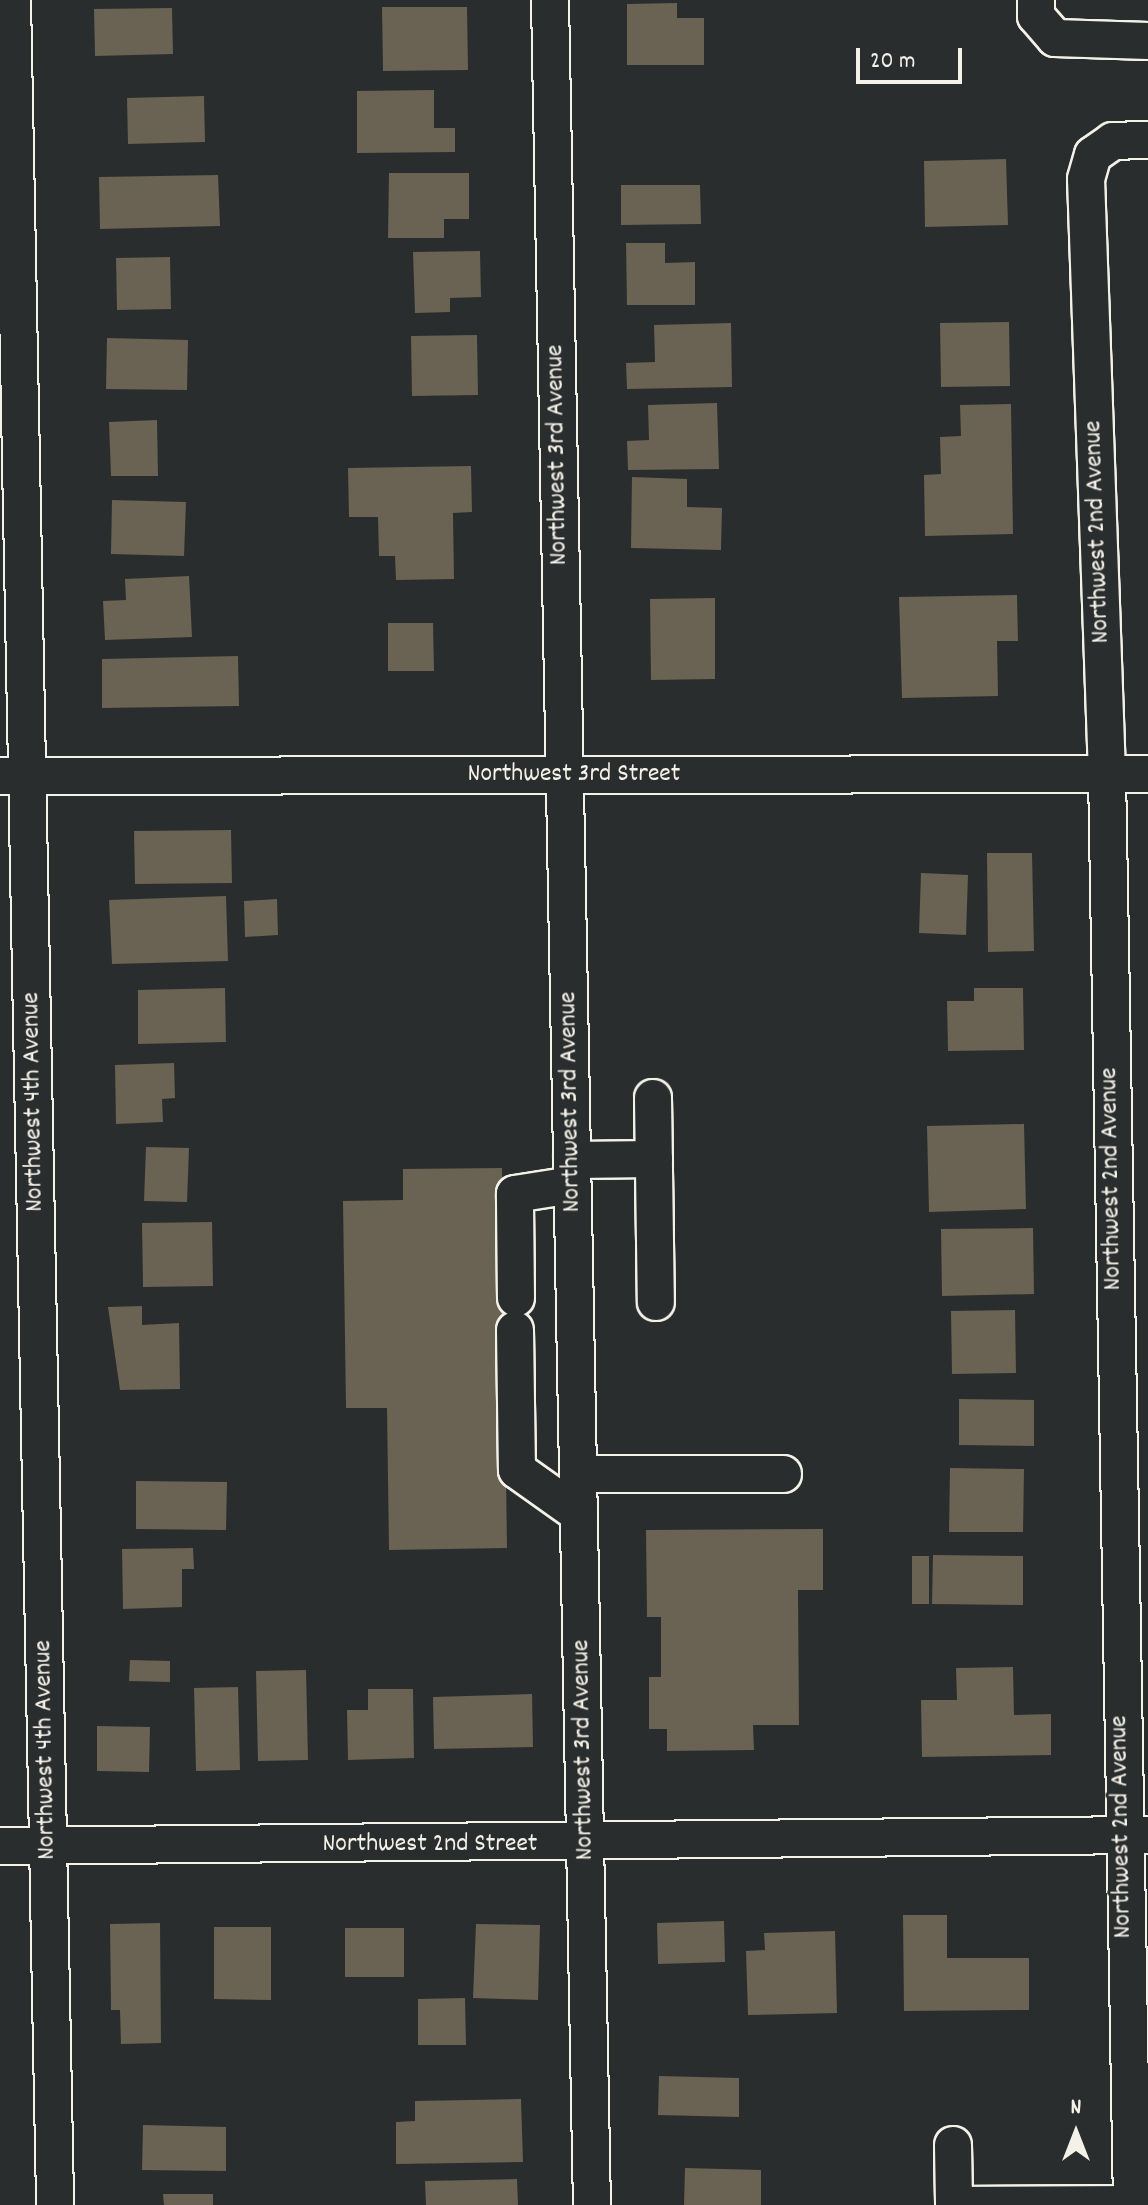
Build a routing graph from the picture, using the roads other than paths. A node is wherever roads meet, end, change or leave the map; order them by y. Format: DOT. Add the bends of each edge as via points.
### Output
graph roads {
  1 [pos="12,0"];
  2 [pos="550,0"];
  3 [pos="1036,0"];
  4 [pos="1148,41"];
  5 [pos="1148,140"];
  6 [pos="1107,774"];
  7 [pos="1148,774"];
  8 [pos="565,775"];
  9 [pos="14,776"];
  10 [pos="653,1098"];
  11 [pos="654,1159"];
  12 [pos="572,1173"];
  13 [pos="656,1302"];
  14 [pos="578,1474"];
  15 [pos="783,1474"];
  16 [pos="579,1514"];
  17 [pos="1135,1835"];
  18 [pos="586,1844"];
  19 [pos="48,1845"];
  20 [pos="0,1846"];
  21 [pos="953,2145"];
  22 [pos="1132,2204"];
  23 [pos="55,2205"];
  24 [pos="592,2205"];
  25 [pos="954,2205"];
  1 -- 9 [label="street, Northwest 4th Avenue"];
  2 -- 8 [label="street, Northwest 3rd Avenue"];
  3 -- 4 [label="street" via="1036,16 1055,38"];
  5 -- 6 [label="street, Northwest 2nd Avenue" via="1113,141 1093,155 1086,179"];
  6 -- 7 [label="street, Northwest 3rd Street"];
  6 -- 8 [label="street, Northwest 3rd Street"];
  6 -- 17 [label="street, Northwest 2nd Avenue"];
  8 -- 9 [label="street, Northwest 3rd Street"];
  8 -- 12 [label="street, Northwest 3rd Avenue"];
  9 -- 19 [label="street, Northwest 4th Avenue"];
  10 -- 11 [label="street"];
  11 -- 12 [label="street"];
  11 -- 13 [label="street"];
  12 -- 14 [label="street, Northwest 3rd Avenue"];
  12 -- 16 [label="street" via="515,1194 517,1470"];
  14 -- 15 [label="street"];
  14 -- 16 [label="street, Northwest 3rd Avenue"];
  16 -- 18 [label="street, Northwest 3rd Avenue"];
  17 -- 18 [label="street, Northwest 2nd Street"];
  17 -- 22 [label="street, Northwest 2nd Avenue"];
  18 -- 19 [label="street, Northwest 2nd Street"];
  18 -- 24 [label="street, Northwest 3rd Avenue"];
  19 -- 20 [label="street, Northwest 2nd Street"];
  19 -- 23 [label="street, Northwest 4th Avenue"];
  21 -- 25 [label="street"];
  22 -- 25 [label="street"];
}
